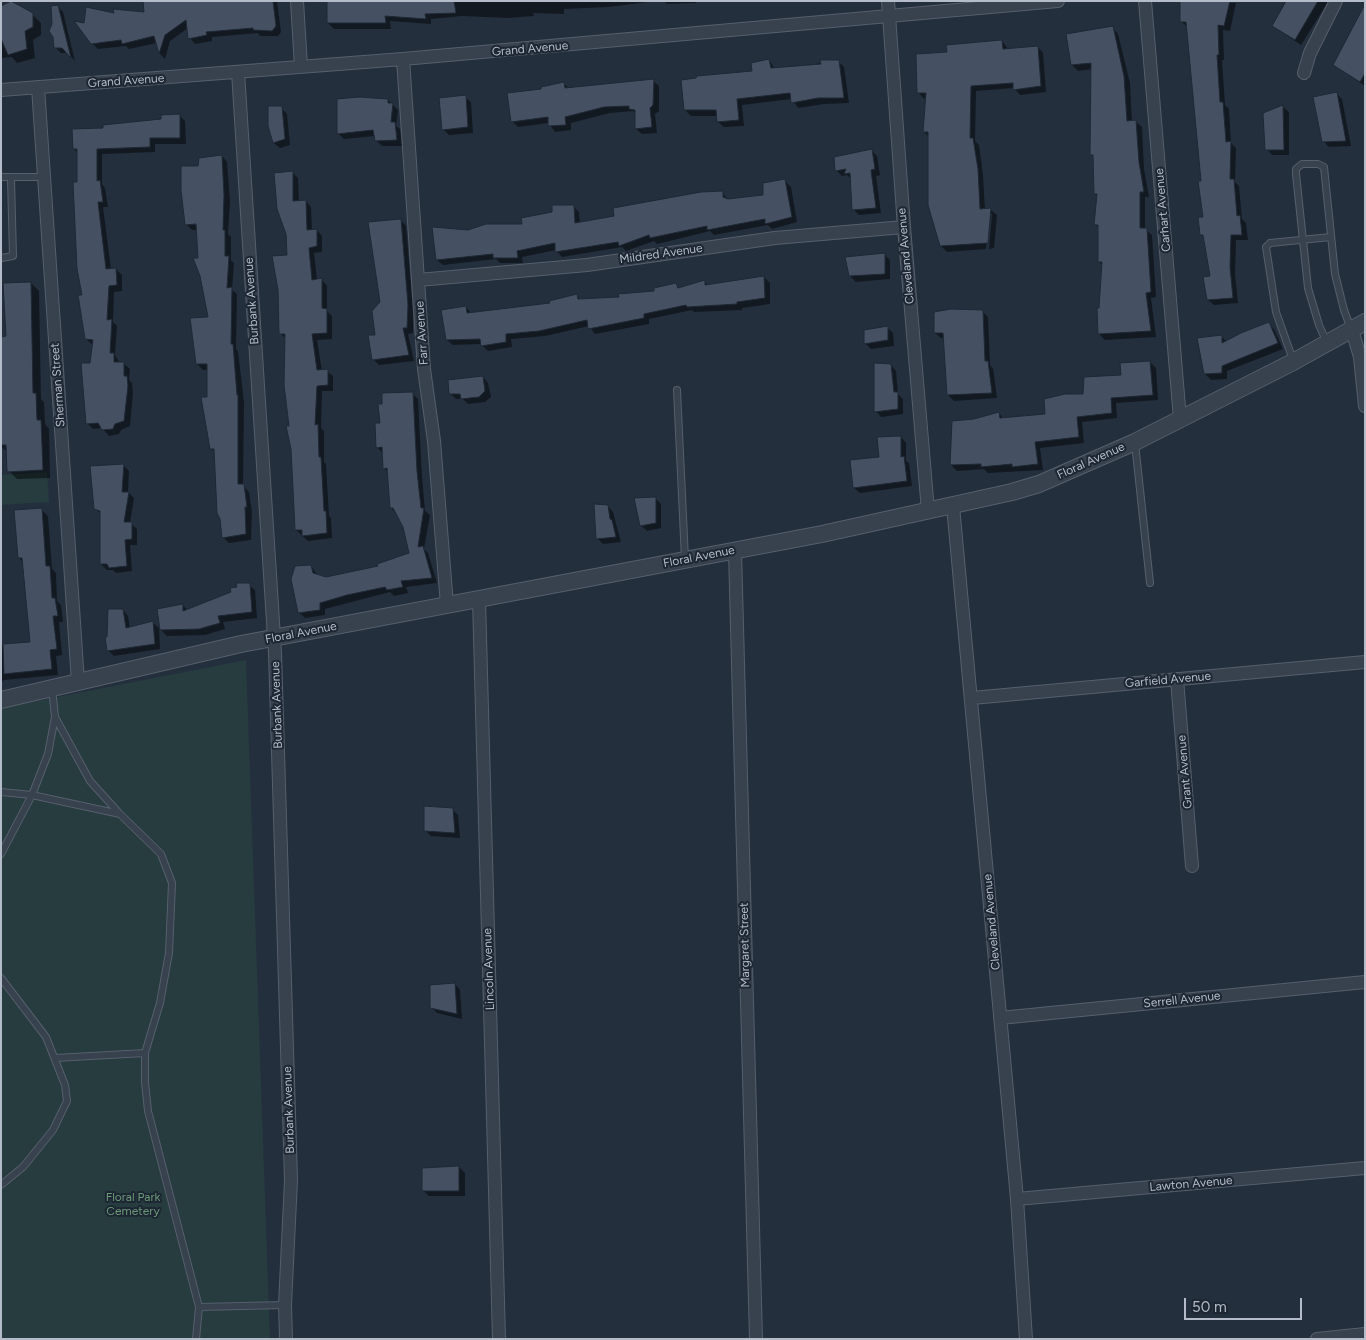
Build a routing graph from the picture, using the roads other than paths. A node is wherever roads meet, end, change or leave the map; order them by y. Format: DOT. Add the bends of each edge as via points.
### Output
graph roads {
  1 [pos="297,1"];
  2 [pos="888,1"];
  3 [pos="1058,1"];
  4 [pos="1145,1"];
  5 [pos="1336,1"];
  6 [pos="889,17"];
  7 [pos="402,59"];
  8 [pos="301,67"];
  9 [pos="238,72"];
  10 [pos="1304,73"];
  11 [pos="38,87"];
  12 [pos="1,90"];
  13 [pos="44,177"];
  14 [pos="1,178"];
  15 [pos="11,179"];
  16 [pos="904,227"];
  17 [pos="1331,237"];
  18 [pos="1301,241"];
  19 [pos="1,258"];
  20 [pos="418,280"];
  21 [pos="1358,326"];
  22 [pos="1327,343"];
  23 [pos="1294,362"];
  24 [pos="677,390"];
  25 [pos="1365,406"];
  26 [pos="1180,419"];
  27 [pos="1135,442"];
  28 [pos="953,506"];
  29 [pos="928,511"];
  30 [pos="735,551"];
  31 [pos="685,560"];
  32 [pos="1150,582"];
  33 [pos="479,599"];
  34 [pos="447,605"];
  35 [pos="275,638"];
  36 [pos="1365,662"];
  37 [pos="1177,679"];
  38 [pos="78,682"];
  39 [pos="52,688"];
  40 [pos="972,698"];
  41 [pos="1,700"];
  42 [pos="56,717"];
  43 [pos="1,792"];
  44 [pos="32,795"];
  45 [pos="120,814"];
  46 [pos="1,854"];
  47 [pos="1192,866"];
  48 [pos="1,978"];
  49 [pos="1365,982"];
  50 [pos="1000,1018"];
  51 [pos="145,1053"];
  52 [pos="56,1058"];
  53 [pos="1365,1168"];
  54 [pos="1,1185"];
  55 [pos="1016,1199"];
  56 [pos="285,1305"];
  57 [pos="199,1307"];
  58 [pos="1365,1334"];
  59 [pos="196,1339"];
  60 [pos="286,1339"];
  61 [pos="499,1339"];
  62 [pos="756,1339"];
  63 [pos="1026,1339"];
  64 [pos="1317,1339"];
  1 -- 8 [label="street"];
  2 -- 6 [label="street, Cleveland Avenue"];
  3 -- 6 [label="street, Grand Avenue"];
  4 -- 26 [label="street, Carhart Avenue"];
  5 -- 10 [label="street" via="1310,53"];
  6 -- 7 [label="street, Grand Avenue"];
  6 -- 16 [label="street, Cleveland Avenue"];
  7 -- 8 [label="street, Grand Avenue"];
  7 -- 20 [label="street, Farr Avenue"];
  8 -- 9 [label="street, Grand Avenue"];
  9 -- 11 [label="street, Grand Avenue"];
  9 -- 35 [label="street, Burbank Avenue"];
  11 -- 12 [label="street, Grand Avenue"];
  11 -- 13 [label="street, Sherman Street"];
  13 -- 15 [label="lane"];
  13 -- 38 [label="street, Sherman Street"];
  14 -- 15 [label="lane"];
  15 -- 19 [label="lane" via="13,256"];
  16 -- 20 [label="street, Mildred Avenue" via="775,238 587,265"];
  16 -- 29 [label="street, Cleveland Avenue"];
  17 -- 18 [label="lane"];
  17 -- 18 [label="lane" via="1324,167 1302,164 1296,174"];
  17 -- 21 [label="lane" via="1344,310"];
  18 -- 22 [label="lane" via="1308,288"];
  18 -- 23 [label="lane" via="1266,247 1276,312"];
  20 -- 34 [label="street, Farr Avenue"];
  21 -- 22 [label="street, Floral Avenue"];
  21 -- 25 [label="street"];
  22 -- 23 [label="street, Floral Avenue"];
  23 -- 26 [label="street, Floral Avenue"];
  24 -- 31 [label="lane"];
  26 -- 27 [label="street, Floral Avenue"];
  27 -- 28 [label="street, Floral Avenue" via="1039,484"];
  27 -- 32 [label="lane"];
  28 -- 29 [label="street, Floral Avenue"];
  28 -- 40 [label="street, Cleveland Avenue"];
  29 -- 30 [label="street, Floral Avenue"];
  30 -- 31 [label="street, Floral Avenue"];
  30 -- 62 [label="street, Margaret Street"];
  31 -- 33 [label="street, Floral Avenue"];
  33 -- 34 [label="street, Floral Avenue"];
  33 -- 61 [label="street, Lincoln Avenue"];
  34 -- 35 [label="street, Floral Avenue"];
  35 -- 38 [label="street, Floral Avenue"];
  35 -- 56 [label="street, Burbank Avenue" via="291,1180"];
  36 -- 37 [label="street, Garfield Avenue"];
  37 -- 40 [label="street, Garfield Avenue"];
  37 -- 47 [label="street, Grant Avenue"];
  38 -- 39 [label="street, Floral Avenue"];
  39 -- 41 [label="street, Floral Avenue"];
  39 -- 42 [label="lane"];
  40 -- 50 [label="street, Cleveland Avenue"];
  42 -- 44 [label="lane" via="48,754"];
  42 -- 45 [label="lane" via="90,782"];
  43 -- 44 [label="lane"];
  44 -- 45 [label="lane"];
  44 -- 46 [label="lane"];
  45 -- 51 [label="lane" via="161,854 172,883 169,954 160,1003"];
  48 -- 52 [label="lane" via="46,1037"];
  49 -- 50 [label="street, Serrell Avenue"];
  50 -- 55 [label="street, Cleveland Avenue"];
  51 -- 52 [label="lane"];
  51 -- 57 [label="lane" via="148,1111"];
  52 -- 54 [label="lane" via="67,1101 53,1130 23,1167"];
  53 -- 55 [label="street, Lawton Avenue"];
  55 -- 63 [label="street, Cleveland Avenue"];
  56 -- 57 [label="lane"];
  56 -- 60 [label="street, Burbank Avenue"];
  57 -- 59 [label="lane"];
  58 -- 64 [label="street"];
}
